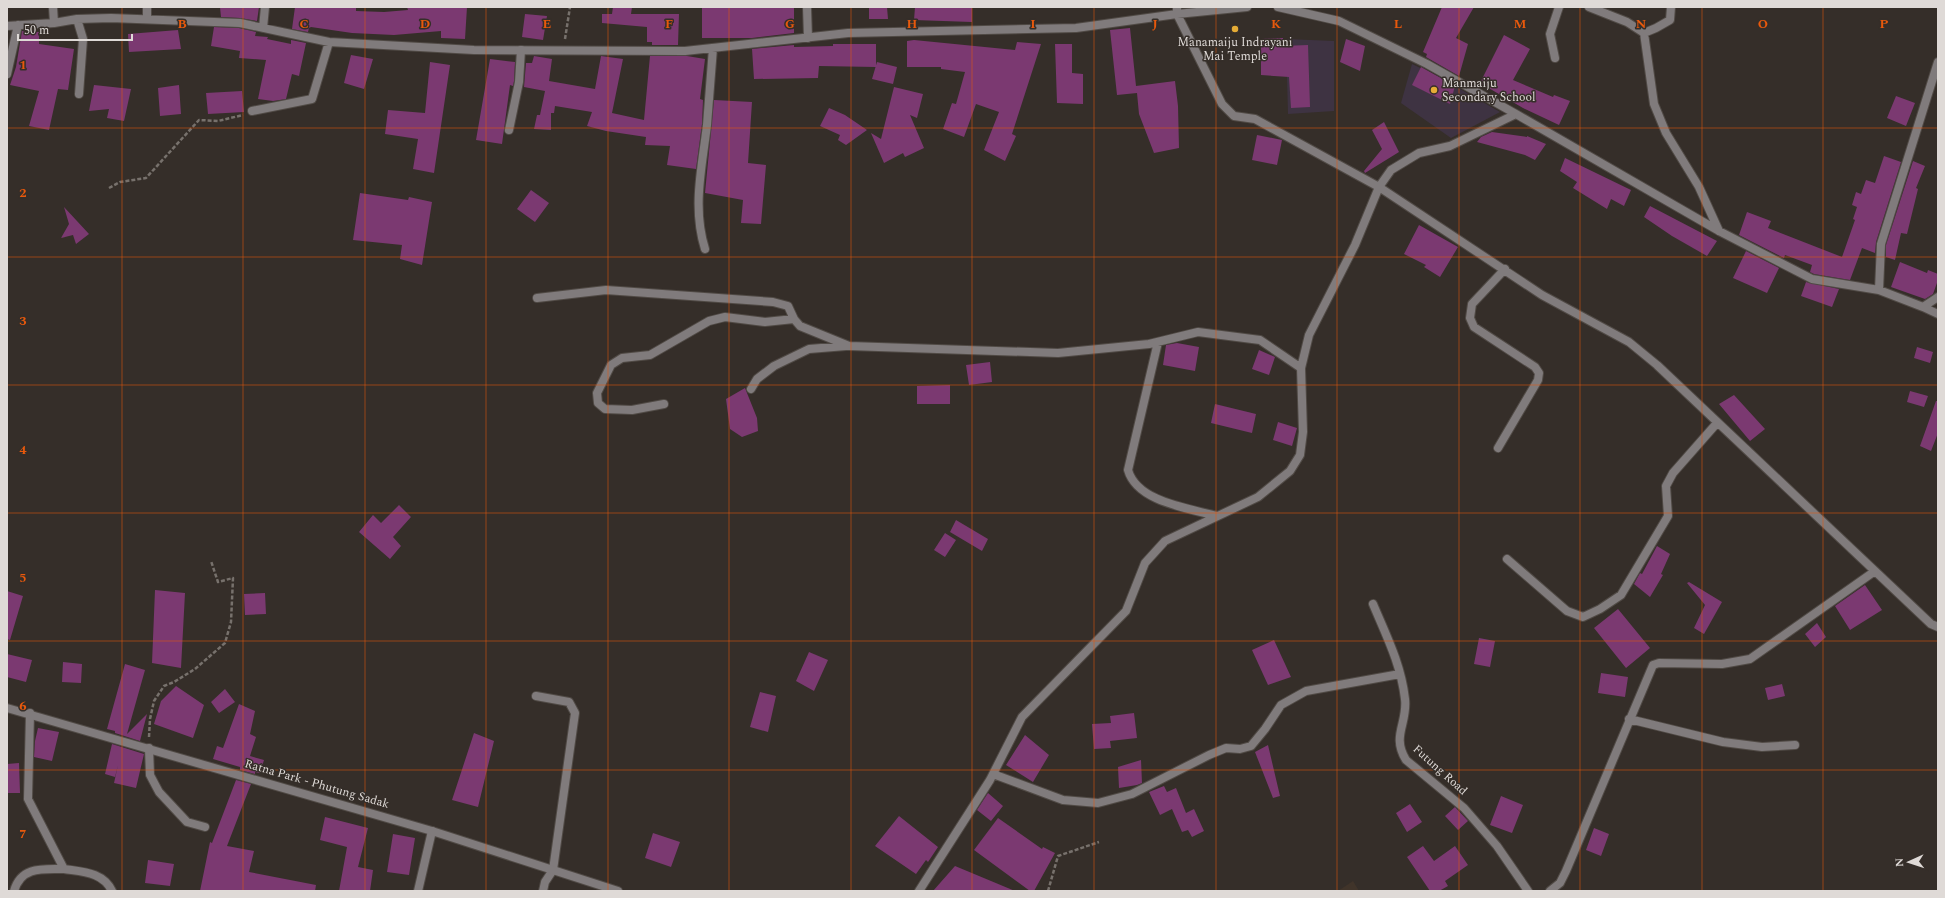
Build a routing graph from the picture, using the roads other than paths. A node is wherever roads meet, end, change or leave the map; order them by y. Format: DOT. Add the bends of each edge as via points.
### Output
graph roads {
  1 [pos="53,7"];
  2 [pos="147,7"];
  3 [pos="265,7"];
  4 [pos="807,7"];
  5 [pos="1247,7"];
  6 [pos="1278,7"];
  7 [pos="1559,7"];
  8 [pos="1589,7"];
  9 [pos="1671,7"];
  10 [pos="1177,10"];
  11 [pos="77,19"];
  12 [pos="147,19"];
  13 [pos="54,23"];
  14 [pos="18,25"];
  15 [pos="7,26"];
  16 [pos="263,28"];
  17 [pos="1644,33"];
  18 [pos="808,38"];
  19 [pos="328,42"];
  20 [pos="714,48"];
  21 [pos="521,50"];
  22 [pos="1555,58"];
  23 [pos="1938,62"];
  24 [pos="7,74"];
  25 [pos="79,94"];
  26 [pos="252,111"];
  27 [pos="1516,114"];
  28 [pos="509,130"];
  29 [pos="1379,187"];
  30 [pos="1719,231"];
  31 [pos="705,249"];
  32 [pos="1505,269"];
  33 [pos="1879,290"];
  34 [pos="1938,297"];
  35 [pos="537,298"];
  36 [pos="1923,307"];
  37 [pos="1938,314"];
  38 [pos="794,319"];
  39 [pos="1158,342"];
  40 [pos="848,346"];
  41 [pos="1301,368"];
  42 [pos="751,389"];
  43 [pos="664,404"];
  44 [pos="1717,423"];
  45 [pos="1498,448"];
  46 [pos="1217,516"];
  47 [pos="1507,559"];
  48 [pos="1875,571"];
  49 [pos="1373,604"];
  50 [pos="1938,626"];
  51 [pos="1400,674"];
  52 [pos="536,696"];
  53 [pos="7,708"];
  54 [pos="30,713"];
  55 [pos="1629,719"];
  56 [pos="1795,745"];
  57 [pos="148,748"];
  58 [pos="993,774"];
  59 [pos="205,827"];
  60 [pos="432,831"];
  61 [pos="64,870"];
  62 [pos="553,870"];
  63 [pos="14,891"];
  64 [pos="112,891"];
  65 [pos="418,891"];
  66 [pos="543,891"];
  67 [pos="618,891"];
  68 [pos="919,891"];
  69 [pos="1528,891"];
  70 [pos="1550,891"];
  1 -- 13 [label="street"];
  2 -- 12 [label="street"];
  3 -- 16 [label="street"];
  4 -- 18 [label="street"];
  5 -- 10 [label="street"];
  6 -- 27 [label="street" via="1339,21 1427,64"];
  7 -- 22 [label="street" via="1550,34"];
  8 -- 17 [label="street" via="1627,22"];
  9 -- 17 [label="street" via="1670,20"];
  10 -- 18 [label="street" via="1076,28 848,33"];
  10 -- 29 [label="street" via="1222,104 1234,116 1255,119"];
  11 -- 12 [label="street"];
  11 -- 13 [label="street"];
  11 -- 25 [label="street" via="83,39"];
  12 -- 16 [label="street" via="240,23"];
  13 -- 14 [label="street"];
  14 -- 15 [label="street"];
  14 -- 24 [label="street"];
  16 -- 19 [label="street"];
  17 -- 30 [label="street" via="1654,104 1666,133 1699,187"];
  18 -- 20 [label="street"];
  19 -- 21 [label="street"];
  19 -- 26 [label="street" via="312,99"];
  20 -- 21 [label="street" via="685,51"];
  20 -- 31 [label="street" via="707,126 698,184 701,235"];
  21 -- 28 [label="street" via="519,82"];
  23 -- 33 [label="street" via="1881,244"];
  27 -- 29 [label="street" via="1450,146 1419,153 1391,170"];
  27 -- 30 [label="street"];
  29 -- 32 [label="street"];
  29 -- 41 [label="street" via="1355,245 1309,335"];
  30 -- 33 [label="street" via="1812,279"];
  32 -- 44 [label="street" via="1542,295 1629,342 1657,365"];
  32 -- 45 [label="street" via="1472,304 1470,318 1474,328 1539,373 1538,380"];
  33 -- 36 [label="street"];
  34 -- 36 [label="street"];
  35 -- 38 [label="street" via="606,290 773,302 788,306"];
  36 -- 37 [label="street"];
  38 -- 40 [label="street" via="800,326"];
  38 -- 43 [label="street" via="765,322 724,317 709,321 650,355 622,358 611,365 597,393 598,403 605,409 632,410"];
  39 -- 40 [label="street" via="1058,353"];
  39 -- 41 [label="street" via="1198,332 1260,340"];
  39 -- 46 [label="street" via="1128,470 1130,480 1149,496"];
  40 -- 42 [label="street" via="809,348 774,366 757,379"];
  41 -- 46 [label="street" via="1303,432 1300,455 1290,471 1258,497"];
  44 -- 47 [label="street" via="1674,472 1666,486 1668,516 1621,595 1600,609 1583,617 1567,612"];
  44 -- 48 [label="street"];
  46 -- 58 [label="street" via="1165,541 1145,563 1126,611 1022,717"];
  48 -- 50 [label="street" via="1931,624"];
  48 -- 55 [label="street" via="1750,659 1722,664 1653,665"];
  49 -- 51 [label="street, Futung Road" via="1398,662"];
  51 -- 58 [label="street" via="1306,691 1281,705 1250,746 1240,749 1226,748 1209,754 1132,794 1098,803 1063,800"];
  51 -- 69 [label="street, Futung Road" via="1405,700 1400,751 1406,760 1464,808 1497,846"];
  52 -- 62 [label="street" via="569,702 574,712"];
  53 -- 54 [label="street, Ratna Park - Phutung Sadak"];
  54 -- 57 [label="street, Ratna Park - Phutung Sadak"];
  54 -- 61 [label="street" via="28,799"];
  55 -- 56 [label="street" via="1723,742 1762,748"];
  55 -- 70 [label="street" via="1566,871 1560,883"];
  57 -- 59 [label="street" via="150,775 159,792 187,822"];
  57 -- 60 [label="street, Ratna Park - Phutung Sadak"];
  58 -- 68 [label="street"];
  60 -- 62 [label="street, Ratna Park - Phutung Sadak"];
  60 -- 65 [label="street"];
  61 -- 63 [label="street" via="27,872 15,885"];
  61 -- 64 [label="street" via="97,875"];
  62 -- 66 [label="street" via="545,882"];
  62 -- 67 [label="street, Ratna Park - Phutung Sadak"];
}
